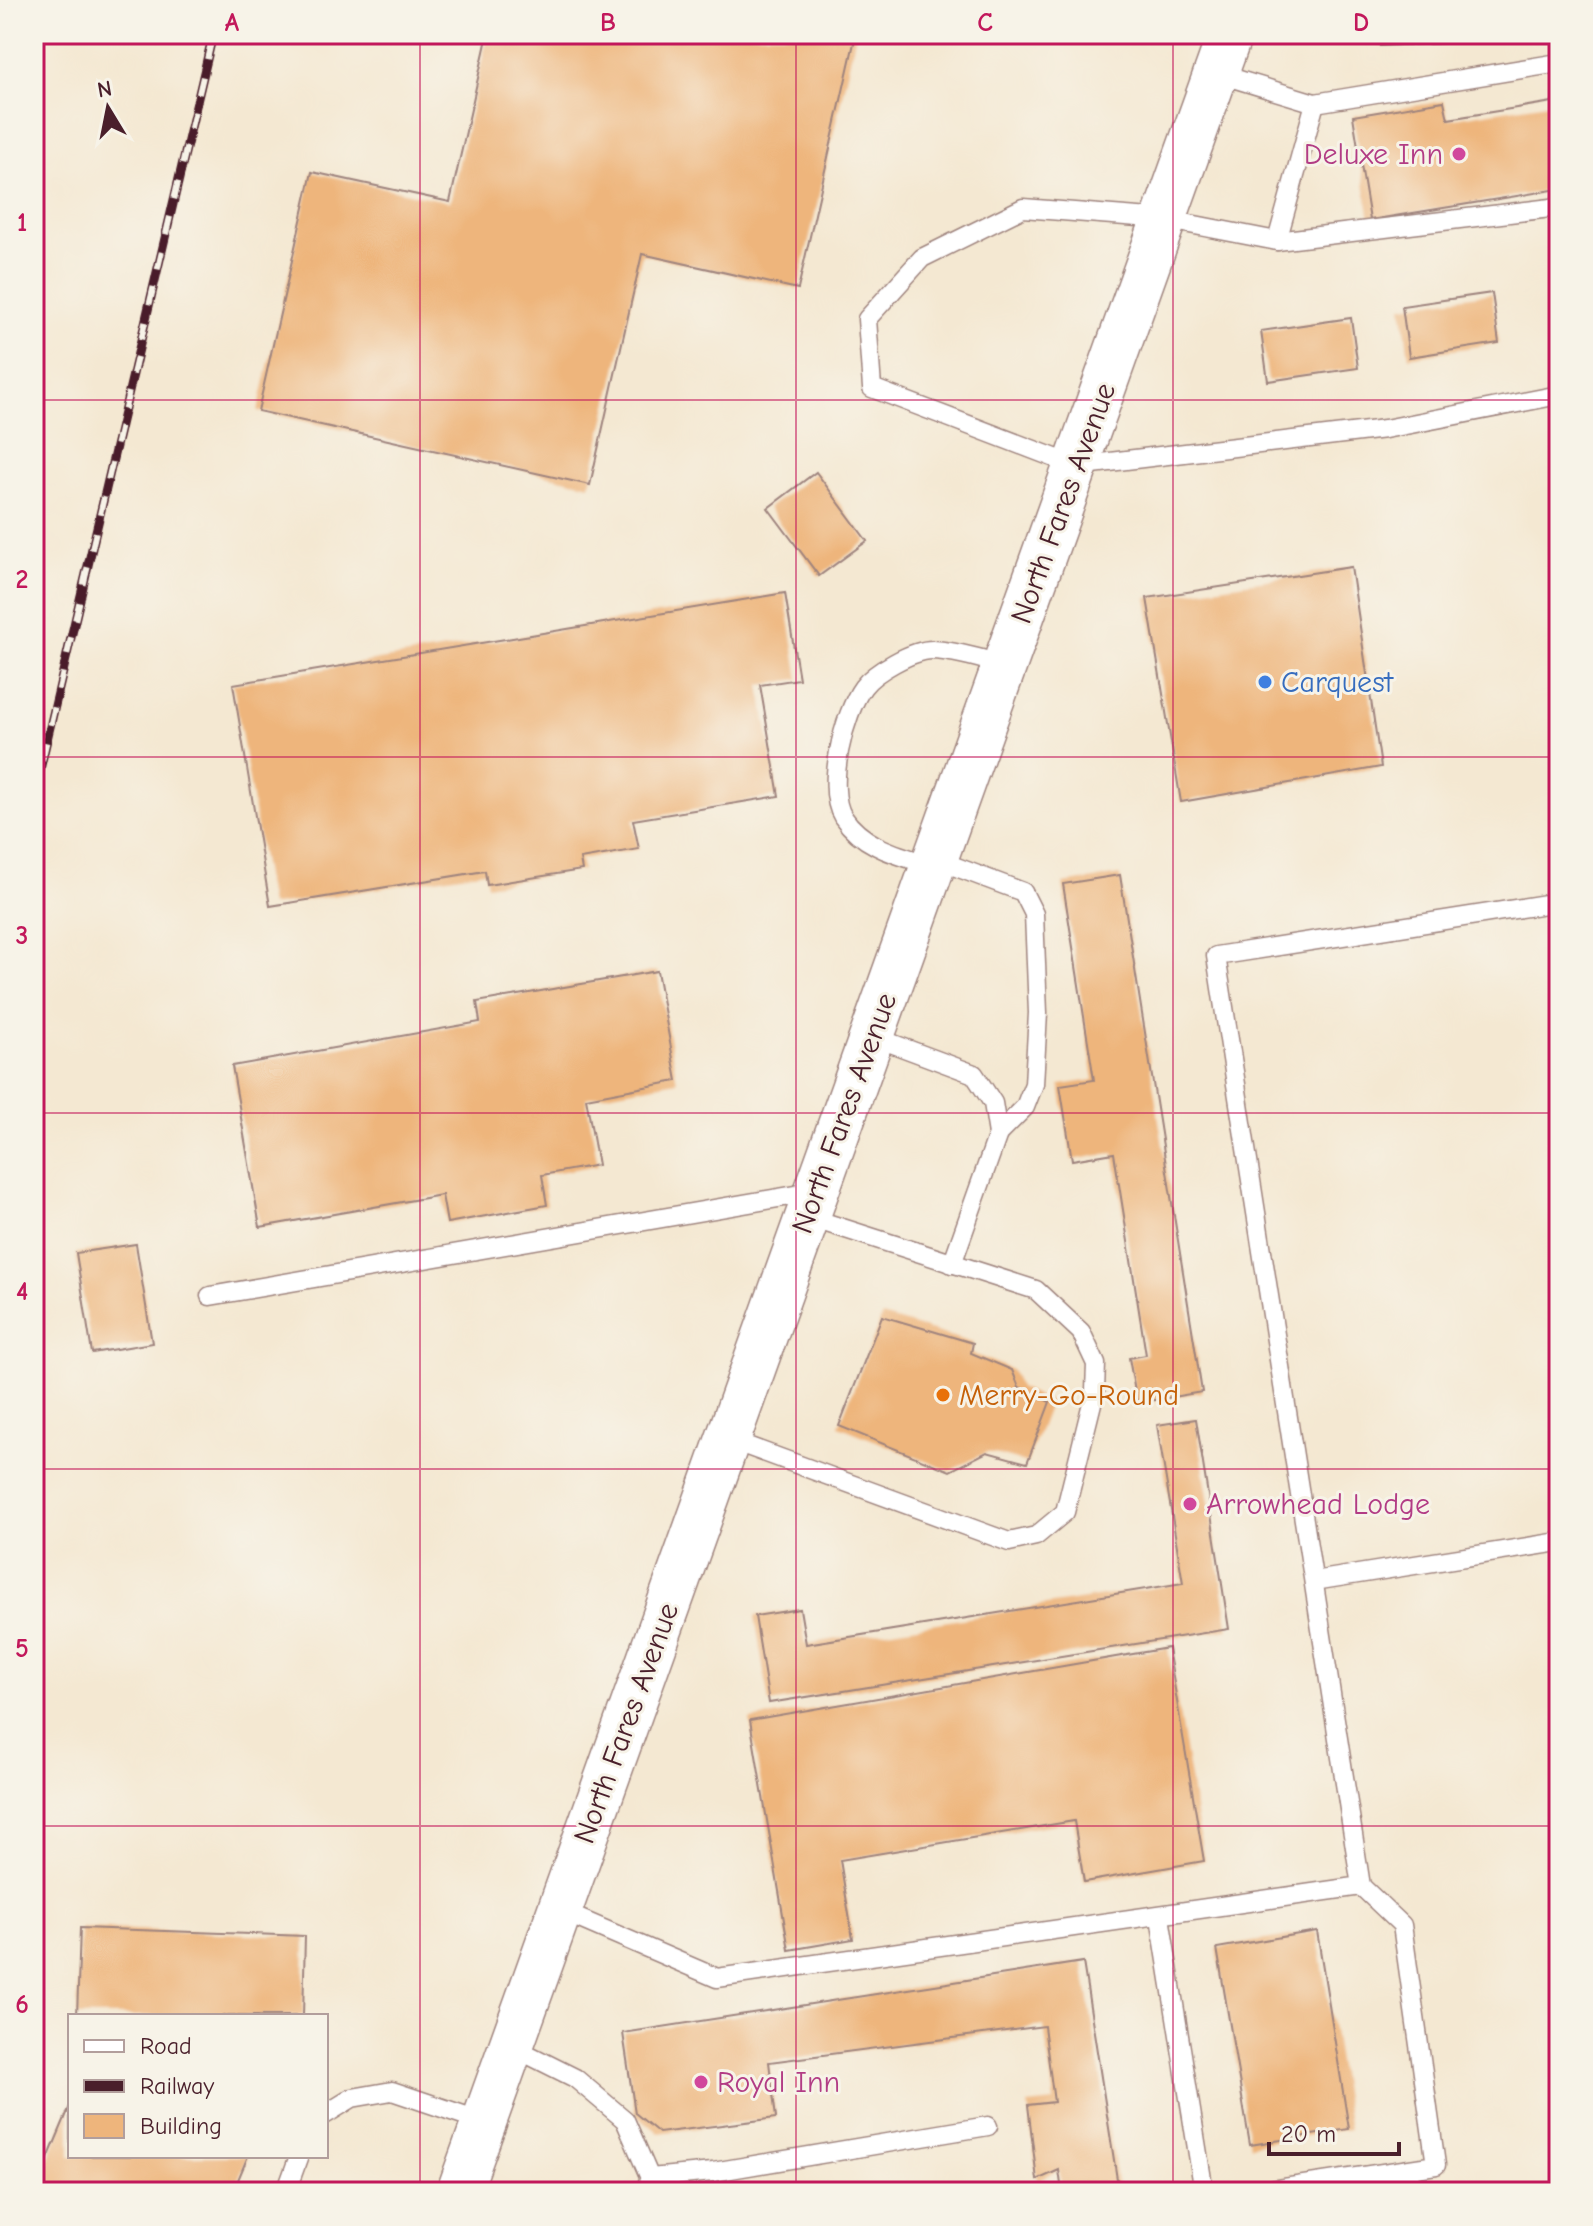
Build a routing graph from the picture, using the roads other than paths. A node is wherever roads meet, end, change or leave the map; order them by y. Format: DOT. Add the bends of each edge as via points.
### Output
graph roads {
  1 [pos="1223,54"];
  2 [pos="1559,63"];
  3 [pos="1315,103"];
  4 [pos="1559,207"];
  5 [pos="1164,219"];
  6 [pos="1277,241"];
  7 [pos="1559,395"];
  8 [pos="1076,466"];
  9 [pos="1005,665"];
  10 [pos="934,863"];
  11 [pos="1559,902"];
  12 [pos="872,1036"];
  13 [pos="998,1134"];
  14 [pos="812,1204"];
  15 [pos="952,1264"];
  16 [pos="210,1296"];
  17 [pos="728,1439"];
  18 [pos="1559,1542"];
  19 [pos="1314,1581"];
  20 [pos="1361,1886"];
  21 [pos="559,1910"];
  22 [pos="1160,1917"];
  23 [pos="511,2046"];
  24 [pos="328,2113"];
  25 [pos="484,2122"];
  26 [pos="988,2126"];
  27 [pos="298,2158"];
  28 [pos="647,2185"];
  29 [pos="286,2192"];
  30 [pos="459,2192"];
  31 [pos="1204,2192"];
  32 [pos="1256,2192"];
  1 -- 3 [label="lane"];
  1 -- 5 [label="street, North Fares Avenue"];
  2 -- 3 [label="lane"];
  3 -- 6 [label="lane"];
  4 -- 6 [label="lane"];
  5 -- 6 [label="lane"];
  5 -- 8 [label="street, North Fares Avenue"];
  5 -- 8 [label="lane" via="1023,208 922,258 867,319 872,388"];
  7 -- 8 [label="lane" via="1385,429"];
  8 -- 9 [label="street, North Fares Avenue"];
  9 -- 10 [label="street, North Fares Avenue"];
  9 -- 10 [label="lane" via="931,649 895,661 864,686 846,722 835,774 842,815 871,846"];
  10 -- 12 [label="street, North Fares Avenue"];
  10 -- 13 [label="lane" via="1023,892 1034,914 1034,1084 1025,1107"];
  11 -- 19 [label="lane" via="1216,956"];
  12 -- 13 [label="lane" via="974,1074 993,1103"];
  12 -- 14 [label="street, North Fares Avenue"];
  13 -- 15 [label="lane"];
  14 -- 15 [label="lane"];
  14 -- 16 [label="lane"];
  14 -- 17 [label="street, North Fares Avenue"];
  15 -- 17 [label="lane" via="1036,1290 1081,1332 1096,1364 1095,1391 1065,1512 1036,1536 1009,1542"];
  17 -- 21 [label="street, North Fares Avenue"];
  18 -- 19 [label="lane"];
  19 -- 20 [label="lane"];
  20 -- 22 [label="lane"];
  20 -- 32 [label="lane" via="1402,1925 1436,2165"];
  21 -- 22 [label="lane" via="717,1978"];
  21 -- 23 [label="street, North Fares Avenue"];
  22 -- 31 [label="lane"];
  23 -- 25 [label="street, North Fares Avenue"];
  23 -- 28 [label="lane" via="575,2078 625,2120"];
  24 -- 25 [label="lane" via="352,2098 392,2091"];
  25 -- 30 [label="street, North Fares Avenue"];
  26 -- 28 [label="lane"];
  27 -- 29 [label="lane"];
}
